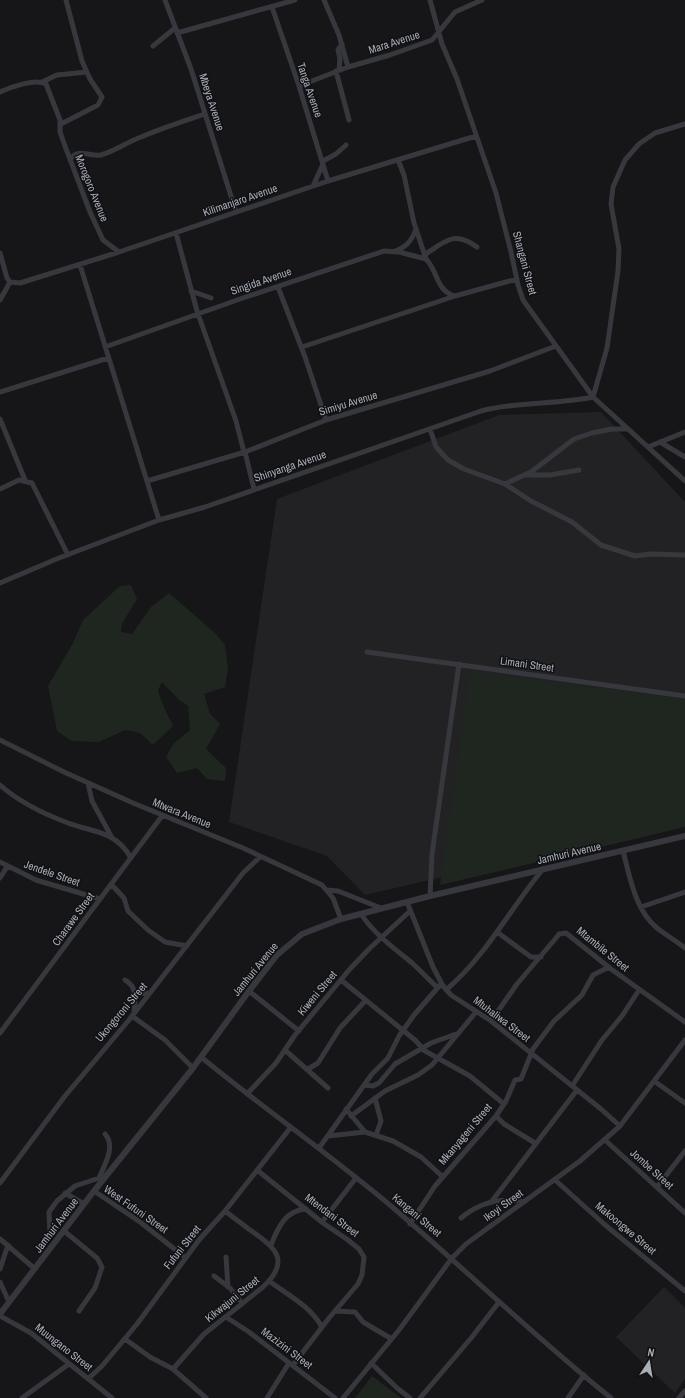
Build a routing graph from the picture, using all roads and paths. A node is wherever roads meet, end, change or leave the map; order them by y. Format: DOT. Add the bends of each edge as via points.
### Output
graph roads {
  1 [pos="66,0"];
  2 [pos="165,0"];
  3 [pos="295,0"];
  4 [pos="324,0"];
  5 [pos="430,0"];
  6 [pos="482,0"];
  7 [pos="272,7"];
  8 [pos="176,31"];
  9 [pos="439,34"];
  10 [pos="342,44"];
  11 [pos="153,46"];
  12 [pos="348,67"];
  13 [pos="337,70"];
  14 [pos="87,72"];
  15 [pos="42,82"];
  16 [pos="299,86"];
  17 [pos="0,92"];
  18 [pos="205,114"];
  19 [pos="349,120"];
  20 [pos="61,124"];
  21 [pos="685,124"];
  22 [pos="476,136"];
  23 [pos="346,145"];
  24 [pos="70,160"];
  25 [pos="398,160"];
  26 [pos="323,162"];
  27 [pos="328,181"];
  28 [pos="313,186"];
  29 [pos="236,212"];
  30 [pos="416,229"];
  31 [pos="176,233"];
  32 [pos="477,247"];
  33 [pos="394,251"];
  34 [pos="119,252"];
  35 [pos="0,254"];
  36 [pos="426,257"];
  37 [pos="80,265"];
  38 [pos="517,279"];
  39 [pos="10,282"];
  40 [pos="278,287"];
  41 [pos="192,291"];
  42 [pos="455,296"];
  43 [pos="211,298"];
  44 [pos="0,300"];
  45 [pos="199,314"];
  46 [pos="556,346"];
  47 [pos="105,347"];
  48 [pos="302,347"];
  49 [pos="108,358"];
  50 [pos="0,392"];
  51 [pos="593,397"];
  52 [pos="0,419"];
  53 [pos="326,420"];
  54 [pos="430,428"];
  55 [pos="627,429"];
  56 [pos="685,432"];
  57 [pos="660,442"];
  58 [pos="648,447"];
  59 [pos="244,452"];
  60 [pos="685,457"];
  61 [pos="579,470"];
  62 [pos="524,475"];
  63 [pos="26,480"];
  64 [pos="147,481"];
  65 [pos="685,481"];
  66 [pos="505,484"];
  67 [pos="0,489"];
  68 [pos="254,489"];
  69 [pos="159,520"];
  70 [pos="68,555"];
  71 [pos="685,555"];
  72 [pos="0,583"];
  73 [pos="367,652"];
  74 [pos="459,664"];
  75 [pos="685,696"];
  76 [pos="0,740"];
  77 [pos="88,783"];
  78 [pos="0,785"];
  79 [pos="162,816"];
  80 [pos="685,836"];
  81 [pos="112,837"];
  82 [pos="623,851"];
  83 [pos="260,857"];
  84 [pos="131,858"];
  85 [pos="0,862"];
  86 [pos="7,867"];
  87 [pos="543,869"];
  88 [pos="0,878"];
  89 [pos="111,884"];
  90 [pos="327,890"];
  91 [pos="685,892"];
  92 [pos="430,896"];
  93 [pos="100,899"];
  94 [pos="407,902"];
  95 [pos="641,907"];
  96 [pos="382,908"];
  97 [pos="410,911"];
  98 [pos="361,914"];
  99 [pos="341,918"];
  100 [pos="497,932"];
  101 [pos="382,937"];
  102 [pos="187,946"];
  103 [pos="685,948"];
  104 [pos="541,957"];
  105 [pos="609,967"];
  106 [pos="125,980"];
  107 [pos="341,980"];
  108 [pos="441,984"];
  109 [pos="436,987"];
  110 [pos="446,990"];
  111 [pos="639,990"];
  112 [pos="249,991"];
  113 [pos="150,993"];
  114 [pos="135,994"];
  115 [pos="366,1000"];
  116 [pos="476,1012"];
  117 [pos="133,1014"];
  118 [pos="491,1021"];
  119 [pos="685,1022"];
  120 [pos="403,1030"];
  121 [pos="299,1031"];
  122 [pos="0,1033"];
  123 [pos="456,1034"];
  124 [pos="685,1040"];
  125 [pos="422,1048"];
  126 [pos="286,1051"];
  127 [pos="532,1055"];
  128 [pos="201,1057"];
  129 [pos="439,1057"];
  130 [pos="193,1068"];
  131 [pos="308,1070"];
  132 [pos="654,1081"];
  133 [pos="364,1085"];
  134 [pos="328,1088"];
  135 [pos="574,1088"];
  136 [pos="247,1094"];
  137 [pos="375,1098"];
  138 [pos="685,1103"];
  139 [pos="504,1104"];
  140 [pos="346,1109"];
  141 [pos="351,1116"];
  142 [pos="496,1116"];
  143 [pos="620,1126"];
  144 [pos="291,1127"];
  145 [pos="366,1132"];
  146 [pos="105,1134"];
  147 [pos="376,1135"];
  148 [pos="328,1136"];
  149 [pos="605,1140"];
  150 [pos="535,1143"];
  151 [pos="319,1148"];
  152 [pos="685,1151"];
  153 [pos="257,1170"];
  154 [pos="443,1177"];
  155 [pos="356,1178"];
  156 [pos="556,1180"];
  157 [pos="0,1183"];
  158 [pos="657,1187"];
  159 [pos="94,1191"];
  160 [pos="65,1193"];
  161 [pos="492,1201"];
  162 [pos="524,1202"];
  163 [pos="84,1204"];
  164 [pos="306,1209"];
  165 [pos="225,1211"];
  166 [pos="685,1212"];
  167 [pos="461,1218"];
  168 [pos="322,1222"];
  169 [pos="410,1224"];
  170 [pos="64,1231"];
  171 [pos="50,1235"];
  172 [pos="0,1239"];
  173 [pos="271,1244"];
  174 [pos="8,1245"];
  175 [pos="226,1257"];
  176 [pos="186,1258"];
  177 [pos="452,1258"];
  178 [pos="0,1269"];
  179 [pos="35,1269"];
  180 [pos="214,1276"];
  181 [pos="269,1281"];
  182 [pos="0,1282"];
  183 [pos="228,1287"];
  184 [pos="684,1290"];
  185 [pos="9,1302"];
  186 [pos="499,1302"];
  187 [pos="242,1304"];
  188 [pos="79,1311"];
  189 [pos="335,1311"];
  190 [pos="0,1314"];
  191 [pos="226,1316"];
  192 [pos="316,1317"];
  193 [pos="329,1318"];
  194 [pos="322,1327"];
  195 [pos="390,1338"];
  196 [pos="125,1339"];
  197 [pos="371,1363"];
  198 [pos="69,1364"];
  199 [pos="291,1364"];
  200 [pos="173,1369"];
  201 [pos="584,1375"];
  202 [pos="88,1378"];
  203 [pos="685,1391"];
  204 [pos="22,1398"];
  205 [pos="112,1398"];
  206 [pos="206,1398"];
  207 [pos="267,1398"];
  208 [pos="335,1398"];
  209 [pos="343,1398"];
  210 [pos="410,1398"];
  211 [pos="420,1398"];
  212 [pos="568,1398"];
  213 [pos="612,1398"];
  214 [pos="679,1398"];
  1 -- 14 [label="street"];
  2 -- 8 [label="street, Mbeya Avenue"];
  3 -- 7 [label="street"];
  4 -- 10 [label="street"];
  5 -- 9 [label="street, Shangani Street"];
  6 -- 9 [label="street, Mara Avenue" via="455,12"];
  7 -- 8 [label="street"];
  7 -- 16 [label="street, Tanga Avenue"];
  8 -- 11 [label="street"];
  8 -- 18 [label="street, Mbeya Avenue"];
  9 -- 12 [label="street, Mara Avenue" via="432,40 412,48"];
  9 -- 22 [label="street, Shangani Street"];
  10 -- 12 [label="street"];
  10 -- 13 [label="street" via="338,50 340,59"];
  12 -- 13 [label="street, Mara Avenue"];
  13 -- 16 [label="street, Mara Avenue"];
  13 -- 19 [label="street"];
  14 -- 15 [label="street" via="57,75"];
  14 -- 20 [label="street" via="101,94 101,102"];
  15 -- 17 [label="street" via="20,85"];
  15 -- 20 [label="street, Morogoro Avenue" via="48,87"];
  16 -- 26 [label="street, Tanga Avenue"];
  18 -- 24 [label="street" via="140,137 108,152 95,155 78,153"];
  18 -- 29 [label="street, Mbeya Avenue"];
  20 -- 24 [label="street, Morogoro Avenue" via="61,135"];
  21 -- 51 [label="street" via="655,134 639,144 625,160 613,187 610,204 619,265 607,348"];
  22 -- 25 [label="street, Kilimanjaro Avenue"];
  22 -- 38 [label="street, Shangani Street" via="496,193"];
  23 -- 26 [label="street"];
  24 -- 34 [label="street, Morogoro Avenue" via="103,240"];
  25 -- 27 [label="street, Kilimanjaro Avenue"];
  25 -- 30 [label="street" via="404,175"];
  26 -- 27 [label="street, Tanga Avenue"];
  26 -- 28 [label="street"];
  27 -- 28 [label="street, Kilimanjaro Avenue"];
  28 -- 29 [label="street, Kilimanjaro Avenue"];
  29 -- 31 [label="street, Kilimanjaro Avenue"];
  30 -- 33 [label="street" via="413,238 406,245"];
  30 -- 36 [label="street"];
  31 -- 34 [label="street, Kilimanjaro Avenue"];
  31 -- 41 [label="street"];
  32 -- 36 [label="street" via="461,238 452,238"];
  33 -- 36 [label="street, Singida Avenue"];
  33 -- 40 [label="street, Singida Avenue" via="362,257"];
  34 -- 37 [label="street, Kilimanjaro Avenue"];
  35 -- 39 [label="street"];
  36 -- 42 [label="street" via="442,288"];
  37 -- 39 [label="street, Kilimanjaro Avenue" via="20,283"];
  37 -- 47 [label="street"];
  38 -- 42 [label="street"];
  38 -- 46 [label="street, Shangani Street" via="527,307"];
  39 -- 44 [label="street"];
  40 -- 45 [label="street, Singida Avenue"];
  40 -- 48 [label="street"];
  41 -- 43 [label="street"];
  41 -- 45 [label="street"];
  42 -- 48 [label="street"];
  45 -- 47 [label="street, Singida Avenue"];
  45 -- 59 [label="street" via="236,421"];
  46 -- 51 [label="street, Shangani Street"];
  46 -- 53 [label="street, Simiyu Avenue" via="490,371"];
  47 -- 49 [label="street"];
  48 -- 53 [label="street"];
  49 -- 50 [label="street"];
  49 -- 64 [label="street"];
  51 -- 54 [label="street, Shinyanga Avenue" via="503,406"];
  51 -- 55 [label="street, Shangani Street"];
  52 -- 63 [label="street"];
  53 -- 59 [label="street, Simiyu Avenue"];
  54 -- 66 [label="street" via="436,447 448,460"];
  54 -- 68 [label="street, Shinyanga Avenue"];
  55 -- 58 [label="street, Shangani Street"];
  55 -- 62 [label="street" via="606,430 574,439"];
  56 -- 57 [label="street"];
  57 -- 58 [label="street"];
  57 -- 60 [label="street"];
  58 -- 65 [label="street, Shangani Street"];
  59 -- 64 [label="street, Simiyu Avenue"];
  59 -- 68 [label="street"];
  61 -- 62 [label="street" via="542,476"];
  62 -- 66 [label="street"];
  63 -- 67 [label="street" via="15,481"];
  63 -- 70 [label="street" via="35,488"];
  64 -- 69 [label="street"];
  66 -- 71 [label="street" via="531,501 566,518 591,538 609,548 635,556"];
  68 -- 69 [label="street, Shinyanga Avenue"];
  69 -- 70 [label="street, Shinyanga Avenue"];
  70 -- 72 [label="street, Shinyanga Avenue"];
  73 -- 74 [label="street, Limani Street"];
  74 -- 75 [label="street, Limani Street"];
  74 -- 92 [label="street" via="432,854"];
  76 -- 77 [label="street, Mtwara Avenue"];
  77 -- 79 [label="street, Mtwara Avenue"];
  77 -- 81 [label="street" via="92,801"];
  78 -- 81 [label="street" via="42,812"];
  79 -- 83 [label="street, Mtwara Avenue"];
  79 -- 84 [label="street, Charawe Street"];
  80 -- 82 [label="street, Jamhuri Avenue"];
  81 -- 84 [label="street" via="124,847"];
  82 -- 87 [label="street, Jamhuri Avenue"];
  82 -- 95 [label="street"];
  83 -- 90 [label="street, Mtwara Avenue" via="305,876"];
  83 -- 102 [label="street, Ukongoroni Street" via="243,874"];
  84 -- 89 [label="street, Charawe Street"];
  85 -- 86 [label="street, Jendele Street"];
  86 -- 88 [label="street"];
  86 -- 93 [label="street, Jendele Street" via="36,880"];
  87 -- 92 [label="street, Jamhuri Avenue"];
  87 -- 100 [label="street"];
  89 -- 93 [label="street, Charawe Street"];
  89 -- 102 [label="street" via="124,898 128,911 148,930 165,942"];
  90 -- 96 [label="street" via="338,891"];
  90 -- 99 [label="street, Mtwara Avenue"];
  91 -- 95 [label="street"];
  92 -- 94 [label="street, Jamhuri Avenue"];
  93 -- 122 [label="street, Charawe Street"];
  94 -- 96 [label="street, Jamhuri Avenue"];
  94 -- 97 [label="street, Mtuhaliwa Street"];
  95 -- 103 [label="street" via="657,928"];
  96 -- 98 [label="street, Jamhuri Avenue"];
  97 -- 101 [label="street, Kiweni Street"];
  97 -- 108 [label="street, Mtuhaliwa Street" via="432,968"];
  98 -- 99 [label="street, Jamhuri Avenue"];
  98 -- 101 [label="street"];
  99 -- 112 [label="street, Jamhuri Avenue" via="302,934 290,942"];
  100 -- 104 [label="street" via="530,956"];
  100 -- 110 [label="street" via="469,968"];
  101 -- 107 [label="street, Kiweni Street"];
  101 -- 109 [label="street"];
  102 -- 113 [label="street, Ukongoroni Street"];
  104 -- 105 [label="street, Mtambile Street" via="559,934 566,933"];
  104 -- 118 [label="street, Mtambile Street" via="517,984"];
  105 -- 111 [label="street, Mtambile Street"];
  105 -- 127 [label="street" via="593,975 582,996 554,1020 533,1049"];
  106 -- 114 [label="street" via="133,986"];
  107 -- 115 [label="street, Mkanyageni Street"];
  107 -- 121 [label="street, Kiweni Street"];
  108 -- 109 [label="street"];
  108 -- 110 [label="street, Mtuhaliwa Street"];
  109 -- 120 [label="street"];
  110 -- 116 [label="street, Mtuhaliwa Street"];
  111 -- 119 [label="street, Mtambile Street"];
  111 -- 135 [label="street" via="602,1040"];
  112 -- 121 [label="street"];
  112 -- 128 [label="street, Jamhuri Avenue"];
  113 -- 114 [label="street"];
  113 -- 117 [label="street, Ukongoroni Street"];
  114 -- 117 [label="street"];
  115 -- 120 [label="street, Mkanyageni Street"];
  115 -- 131 [label="street" via="340,1028 320,1060"];
  116 -- 118 [label="street, Mtuhaliwa Street"];
  116 -- 123 [label="street"];
  117 -- 130 [label="street" via="165,1040"];
  117 -- 157 [label="street, Ukongoroni Street" via="65,1096"];
  118 -- 127 [label="street, Mtuhaliwa Street"];
  120 -- 125 [label="street, Mkanyageni Street"];
  120 -- 133 [label="street" via="388,1058"];
  121 -- 126 [label="street, Kiweni Street"];
  123 -- 125 [label="street"];
  123 -- 129 [label="street"];
  124 -- 132 [label="street, Ikoyi Street"];
  125 -- 129 [label="street, Mkanyageni Street"];
  125 -- 133 [label="street" via="393,1066 379,1083 373,1086"];
  126 -- 131 [label="street"];
  126 -- 136 [label="street, Kiweni Street"];
  127 -- 135 [label="street, Mtuhaliwa Street"];
  127 -- 139 [label="street" via="521,1079 515,1080"];
  128 -- 130 [label="street, Jamhuri Avenue"];
  128 -- 136 [label="street, Kangani Street"];
  129 -- 137 [label="street" via="418,1074"];
  129 -- 139 [label="street, Mkanyageni Street" via="470,1076"];
  130 -- 159 [label="street, Jamhuri Avenue"];
  131 -- 134 [label="street"];
  132 -- 138 [label="street"];
  132 -- 143 [label="street, Ikoyi Street"];
  133 -- 140 [label="street"];
  135 -- 143 [label="street, Mtuhaliwa Street"];
  135 -- 150 [label="street"];
  136 -- 144 [label="street, Kangani Street"];
  137 -- 141 [label="street"];
  137 -- 147 [label="street" via="381,1121"];
  139 -- 142 [label="street, Mkanyageni Street"];
  140 -- 141 [label="street"];
  140 -- 148 [label="street"];
  141 -- 145 [label="street"];
  142 -- 150 [label="street" via="504,1124"];
  142 -- 154 [label="street, Mkanyageni Street"];
  143 -- 149 [label="street, Ikoyi Street"];
  144 -- 151 [label="street, Kangani Street"];
  144 -- 153 [label="street, Fufuni Street"];
  145 -- 147 [label="street"];
  145 -- 148 [label="street"];
  146 -- 160 [label="street" via="109,1139 109,1152 99,1178 75,1186"];
  147 -- 154 [label="street" via="421,1157"];
  148 -- 151 [label="street"];
  149 -- 156 [label="street, Ikoyi Street"];
  149 -- 158 [label="street, Jombe Street"];
  150 -- 161 [label="street"];
  151 -- 155 [label="street, Kangani Street"];
  152 -- 158 [label="street"];
  153 -- 164 [label="street, Mtendani Street"];
  153 -- 165 [label="street, Fufuni Street"];
  154 -- 169 [label="street, Mkanyageni Street"];
  155 -- 168 [label="street"];
  155 -- 169 [label="street, Kangani Street"];
  156 -- 162 [label="street, Ikoyi Street"];
  156 -- 184 [label="street, Makoongwe Street" via="604,1224"];
  158 -- 166 [label="street, Jombe Street"];
  159 -- 163 [label="street, Jamhuri Avenue"];
  159 -- 176 [label="street, West Fufuni Street" via="140,1222"];
  160 -- 163 [label="street"];
  160 -- 171 [label="street" via="49,1212"];
  161 -- 162 [label="street"];
  161 -- 167 [label="street"];
  162 -- 177 [label="street, Ikoyi Street" via="466,1244"];
  163 -- 170 [label="street, Jamhuri Avenue"];
  164 -- 168 [label="street, Mtendani Street"];
  164 -- 173 [label="street" via="291,1213 277,1231"];
  165 -- 173 [label="street"];
  165 -- 176 [label="street, Fufuni Street"];
  168 -- 189 [label="street, Mtendani Street" via="355,1245 364,1257 360,1280"];
  169 -- 177 [label="street, Kangani Street"];
  170 -- 179 [label="street, Jamhuri Avenue"];
  170 -- 188 [label="street" via="97,1258 102,1267 95,1288"];
  172 -- 174 [label="street"];
  173 -- 181 [label="street, Kikwajuni Street" via="278,1261 274,1277"];
  174 -- 178 [label="street"];
  174 -- 179 [label="street"];
  175 -- 183 [label="street"];
  176 -- 196 [label="street, Fufuni Street"];
  177 -- 186 [label="street, Kangani Street"];
  177 -- 195 [label="street, Ikoyi Street" via="399,1330"];
  179 -- 185 [label="street, Jamhuri Avenue"];
  180 -- 183 [label="street"];
  181 -- 187 [label="street, Kikwajuni Street"];
  181 -- 192 [label="street"];
  182 -- 185 [label="street"];
  183 -- 187 [label="street"];
  185 -- 190 [label="street, Jamhuri Avenue"];
  186 -- 201 [label="street, Kangani Street"];
  186 -- 211 [label="street"];
  187 -- 191 [label="street, Kikwajuni Street"];
  189 -- 193 [label="street, Mtendani Street"];
  189 -- 195 [label="street" via="355,1312 363,1322"];
  190 -- 198 [label="street, Muungano Street" via="32,1333"];
  191 -- 199 [label="street, Mazizini Street"];
  191 -- 200 [label="street, Kikwajuni Street" via="193,1344"];
  192 -- 193 [label="street"];
  192 -- 194 [label="street"];
  193 -- 194 [label="street, Mtendani Street"];
  194 -- 199 [label="street, Mtendani Street"];
  195 -- 197 [label="street, Ikoyi Street"];
  196 -- 200 [label="street" via="150,1357"];
  196 -- 202 [label="street, Fufuni Street"];
  197 -- 209 [label="street, Ikoyi Street"];
  197 -- 210 [label="street"];
  198 -- 202 [label="street, Muungano Street"];
  198 -- 204 [label="street"];
  199 -- 207 [label="street, Mtendani Street"];
  199 -- 208 [label="street, Mazizini Street"];
  200 -- 206 [label="street"];
  201 -- 212 [label="street"];
  201 -- 213 [label="street, Kangani Street"];
  202 -- 205 [label="street, Muungano Street"];
  203 -- 214 [label="street"];
}
